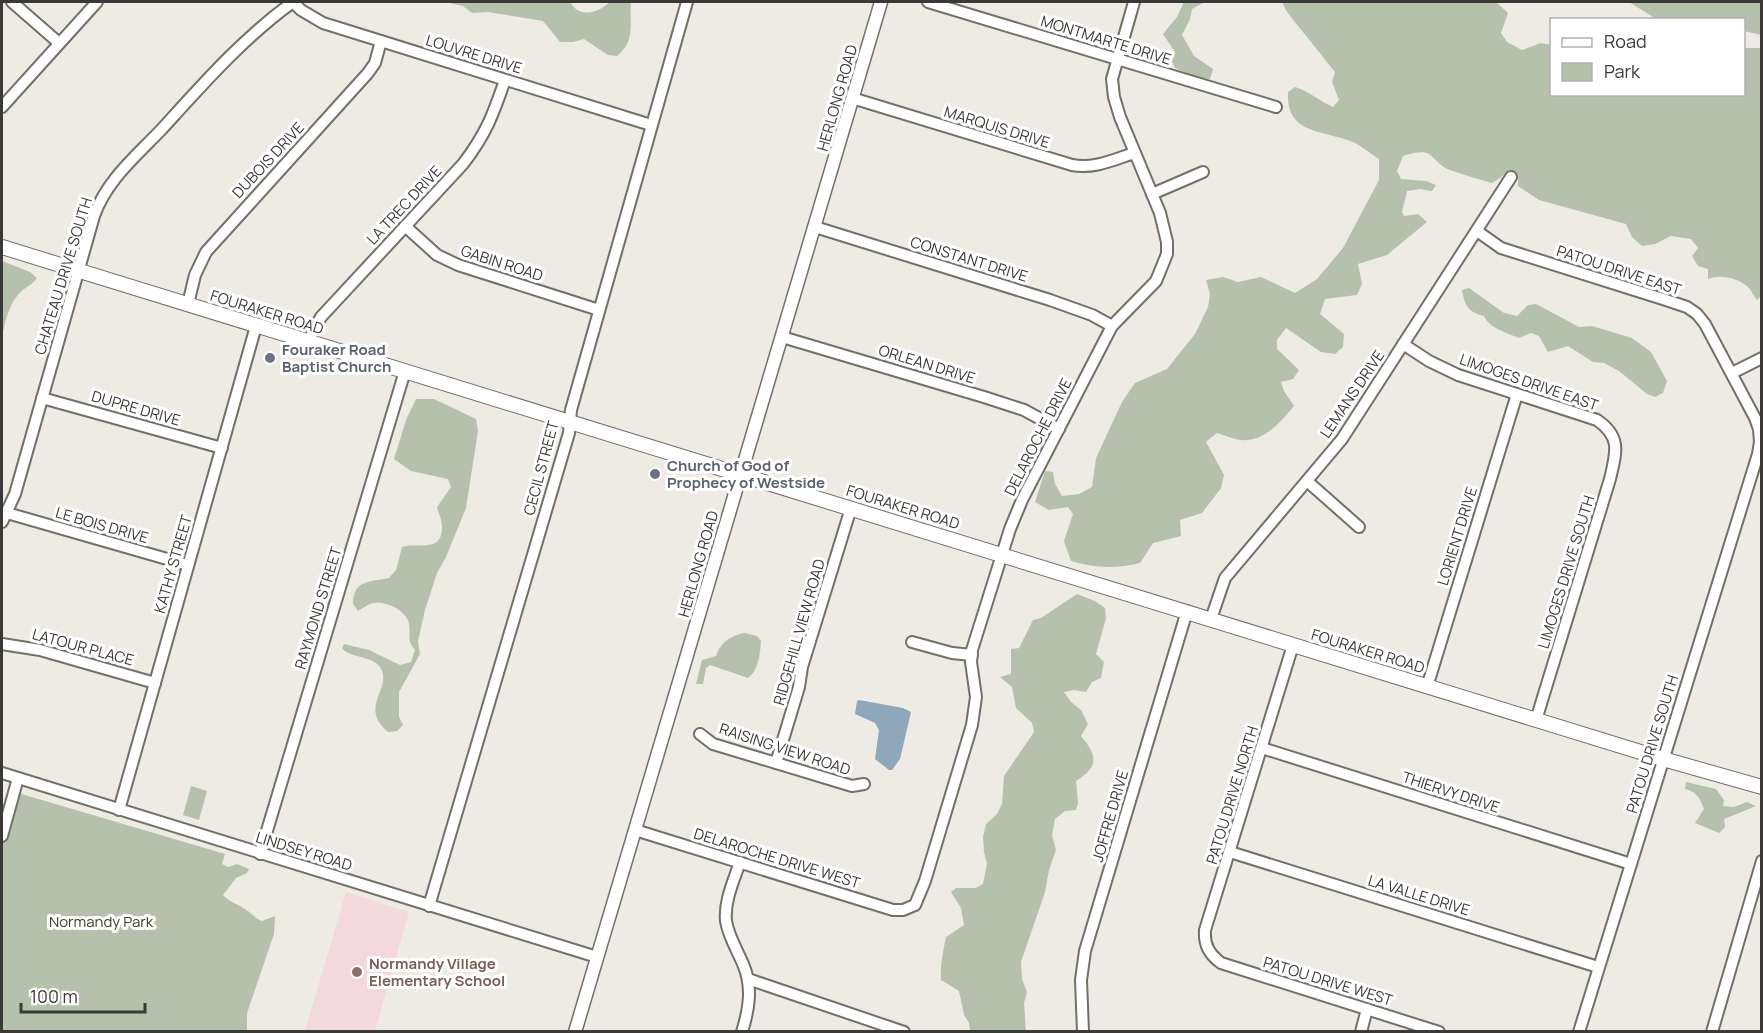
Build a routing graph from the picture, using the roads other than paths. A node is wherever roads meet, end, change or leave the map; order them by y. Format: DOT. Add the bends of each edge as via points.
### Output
graph roads {
  1 [pos="12,2"];
  2 [pos="97,2"];
  3 [pos="293,2"];
  4 [pos="687,2"];
  5 [pos="881,2"];
  6 [pos="928,2"];
  7 [pos="1134,2"];
  8 [pos="381,42"];
  9 [pos="59,43"];
  10 [pos="1117,60"];
  11 [pos="505,80"];
  12 [pos="852,98"];
  13 [pos="1276,106"];
  14 [pos="2,107"];
  15 [pos="651,125"];
  16 [pos="1134,153"];
  17 [pos="1203,172"];
  18 [pos="1511,177"];
  19 [pos="1152,194"];
  20 [pos="405,226"];
  21 [pos="815,227"];
  22 [pos="1477,231"];
  23 [pos="2,247"];
  24 [pos="78,271"];
  25 [pos="188,304"];
  26 [pos="599,309"];
  27 [pos="256,326"];
  28 [pos="1112,326"];
  29 [pos="782,337"];
  30 [pos="310,342"];
  31 [pos="1403,344"];
  32 [pos="1761,358"];
  33 [pos="405,371"];
  34 [pos="1732,373"];
  35 [pos="1517,394"];
  36 [pos="42,398"];
  37 [pos="570,422"];
  38 [pos="1059,429"];
  39 [pos="1611,433"];
  40 [pos="222,448"];
  41 [pos="1754,465"];
  42 [pos="740,474"];
  43 [pos="1306,481"];
  44 [pos="851,508"];
  45 [pos="4,517"];
  46 [pos="1359,527"];
  47 [pos="1002,555"];
  48 [pos="188,565"];
  49 [pos="1187,611"];
  50 [pos="1211,619"];
  51 [pos="912,642"];
  52 [pos="2,644"];
  53 [pos="1293,645"];
  54 [pos="972,655"];
  55 [pos="155,683"];
  56 [pos="1427,687"];
  57 [pos="1536,720"];
  58 [pos="700,734"];
  59 [pos="1262,748"];
  60 [pos="1663,759"];
  61 [pos="776,763"];
  62 [pos="2,773"];
  63 [pos="18,778"];
  64 [pos="864,784"];
  65 [pos="1761,787"];
  66 [pos="119,810"];
  67 [pos="635,830"];
  68 [pos="2,836"];
  69 [pos="1230,852"];
  70 [pos="260,854"];
  71 [pos="1761,861"];
  72 [pos="740,862"];
  73 [pos="1631,864"];
  74 [pos="429,906"];
  75 [pos="911,908"];
  76 [pos="1210,954"];
  77 [pos="597,957"];
  78 [pos="1598,967"];
  79 [pos="748,979"];
  80 [pos="1367,1009"];
  81 [pos="575,1032"];
  82 [pos="742,1032"];
  83 [pos="904,1032"];
  84 [pos="1083,1032"];
  85 [pos="1361,1032"];
  86 [pos="1439,1032"];
  87 [pos="1579,1032"];
  88 [pos="1712,1032"];
  1 -- 9 [label="street"];
  2 -- 9 [label="street"];
  3 -- 8 [label="street, LOUVRE DRIVE" via="323,23"];
  3 -- 24 [label="street, CHATEAU DRIVE SOUTH" via="241,44 107,189 96,210"];
  4 -- 15 [label="street, CECIL STREET"];
  5 -- 12 [label="street, HERLONG ROAD"];
  6 -- 10 [label="street, MONTMARTE DRIVE"];
  7 -- 10 [label="street, DELAROCHE DRIVE"];
  8 -- 11 [label="street, LOUVRE DRIVE"];
  8 -- 25 [label="street, DUBOIS DRIVE" via="368,73 206,252"];
  9 -- 14 [label="street"];
  10 -- 13 [label="street, MONTMARTE DRIVE"];
  10 -- 16 [label="street, DELAROCHE DRIVE" via="1112,79 1114,97"];
  11 -- 15 [label="street, LOUVRE DRIVE"];
  11 -- 20 [label="street, LA TREC DRIVE" via="481,140"];
  12 -- 16 [label="street, MARQUIS DRIVE" via="1072,165 1099,165"];
  12 -- 21 [label="street, HERLONG ROAD"];
  15 -- 26 [label="street, CECIL STREET"];
  16 -- 19 [label="street, DELAROCHE DRIVE"];
  17 -- 19 [label="street"];
  18 -- 22 [label="street, LEMANS DRIVE"];
  19 -- 28 [label="street, DELAROCHE DRIVE" via="1167,242 1164,264 1152,286"];
  20 -- 26 [label="street, GABIN ROAD" via="437,255 459,266"];
  20 -- 30 [label="street, LA TREC DRIVE" via="321,317"];
  21 -- 28 [label="street, CONSTANT DRIVE" via="1050,300"];
  21 -- 29 [label="street, HERLONG ROAD"];
  22 -- 31 [label="street, LEMANS DRIVE"];
  22 -- 34 [label="street, PATOU DRIVE EAST" via="1501,248 1687,307 1705,324"];
  23 -- 24 [label="main road, FOURAKER ROAD"];
  24 -- 25 [label="main road, FOURAKER ROAD"];
  24 -- 36 [label="street, CHATEAU DRIVE SOUTH"];
  25 -- 27 [label="main road, FOURAKER ROAD"];
  26 -- 37 [label="street, CECIL STREET"];
  27 -- 30 [label="main road, FOURAKER ROAD"];
  27 -- 40 [label="street, KATHY STREET"];
  28 -- 38 [label="street, DELAROCHE DRIVE"];
  29 -- 38 [label="street, ORLEAN DRIVE" via="1024,410"];
  29 -- 42 [label="street, HERLONG ROAD"];
  30 -- 33 [label="main road, FOURAKER ROAD"];
  31 -- 35 [label="street, LIMOGES DRIVE EAST" via="1458,375"];
  31 -- 43 [label="street, LEMANS DRIVE" via="1342,439"];
  32 -- 34 [label="street"];
  33 -- 37 [label="main road, FOURAKER ROAD"];
  33 -- 70 [label="street, RAYMOND STREET"];
  34 -- 41 [label="street, PATOU DRIVE EAST" via="1759,429"];
  35 -- 39 [label="street, LIMOGES DRIVE EAST" via="1597,420"];
  35 -- 56 [label="street, LORIENT DRIVE"];
  36 -- 40 [label="street, DUPRE DRIVE"];
  36 -- 45 [label="street, CHATEAU DRIVE SOUTH" via="15,494"];
  37 -- 42 [label="main road, FOURAKER ROAD"];
  37 -- 74 [label="street, CECIL STREET"];
  38 -- 47 [label="street, DELAROCHE DRIVE" via="1014,519"];
  39 -- 57 [label="street, LIMOGES DRIVE SOUTH" via="1616,450 1610,479"];
  40 -- 48 [label="street, KATHY STREET"];
  41 -- 60 [label="street, PATOU DRIVE SOUTH"];
  42 -- 44 [label="main road, FOURAKER ROAD"];
  42 -- 67 [label="street, HERLONG ROAD"];
  43 -- 46 [label="street"];
  43 -- 50 [label="street, LEMANS DRIVE" via="1225,578"];
  44 -- 47 [label="main road, FOURAKER ROAD"];
  44 -- 61 [label="street, RIDGEHILL VIEW ROAD"];
  45 -- 48 [label="street, LE BOIS DRIVE"];
  47 -- 49 [label="main road, FOURAKER ROAD"];
  47 -- 54 [label="street, DELAROCHE DRIVE"];
  48 -- 55 [label="street, KATHY STREET"];
  49 -- 50 [label="main road, FOURAKER ROAD"];
  49 -- 84 [label="street, JOFFRE DRIVE" via="1084,951"];
  50 -- 53 [label="main road, FOURAKER ROAD"];
  51 -- 54 [label="street"];
  52 -- 55 [label="street, LATOUR PLACE" via="40,650"];
  53 -- 56 [label="main road, FOURAKER ROAD"];
  53 -- 59 [label="street, PATOU DRIVE NORTH"];
  54 -- 75 [label="street, DELAROCHE DRIVE" via="976,696 972,725 925,882"];
  55 -- 66 [label="street, KATHY STREET"];
  56 -- 57 [label="main road, FOURAKER ROAD"];
  57 -- 60 [label="main road, FOURAKER ROAD"];
  58 -- 61 [label="street, RAISING VIEW ROAD" via="713,744"];
  59 -- 69 [label="street, PATOU DRIVE NORTH"];
  59 -- 73 [label="street, THIERVY DRIVE"];
  60 -- 65 [label="main road, FOURAKER ROAD"];
  60 -- 73 [label="street, PATOU DRIVE SOUTH"];
  61 -- 64 [label="street, RAISING VIEW ROAD" via="852,786"];
  62 -- 63 [label="street, LINDSEY ROAD"];
  63 -- 66 [label="street, LINDSEY ROAD"];
  63 -- 68 [label="street"];
  66 -- 70 [label="street, LINDSEY ROAD"];
  67 -- 72 [label="street, DELAROCHE DRIVE WEST"];
  67 -- 77 [label="street, HERLONG ROAD"];
  69 -- 76 [label="street, PATOU DRIVE NORTH" via="1205,930"];
  69 -- 78 [label="street, LA VALLE DRIVE"];
  70 -- 74 [label="street, LINDSEY ROAD"];
  71 -- 88 [label="street"];
  72 -- 75 [label="street, DELAROCHE DRIVE WEST" via="893,910"];
  72 -- 79 [label="street" via="726,906 726,920"];
  73 -- 78 [label="street, PATOU DRIVE SOUTH"];
  74 -- 77 [label="street, LINDSEY ROAD"];
  76 -- 80 [label="street, PATOU DRIVE WEST" via="1221,963"];
  77 -- 81 [label="street, HERLONG ROAD"];
  78 -- 87 [label="street, PATOU DRIVE SOUTH"];
  79 -- 82 [label="street" via="749,1006"];
  79 -- 83 [label="street"];
  80 -- 85 [label="street"];
  80 -- 86 [label="street, PATOU DRIVE WEST"];
}
